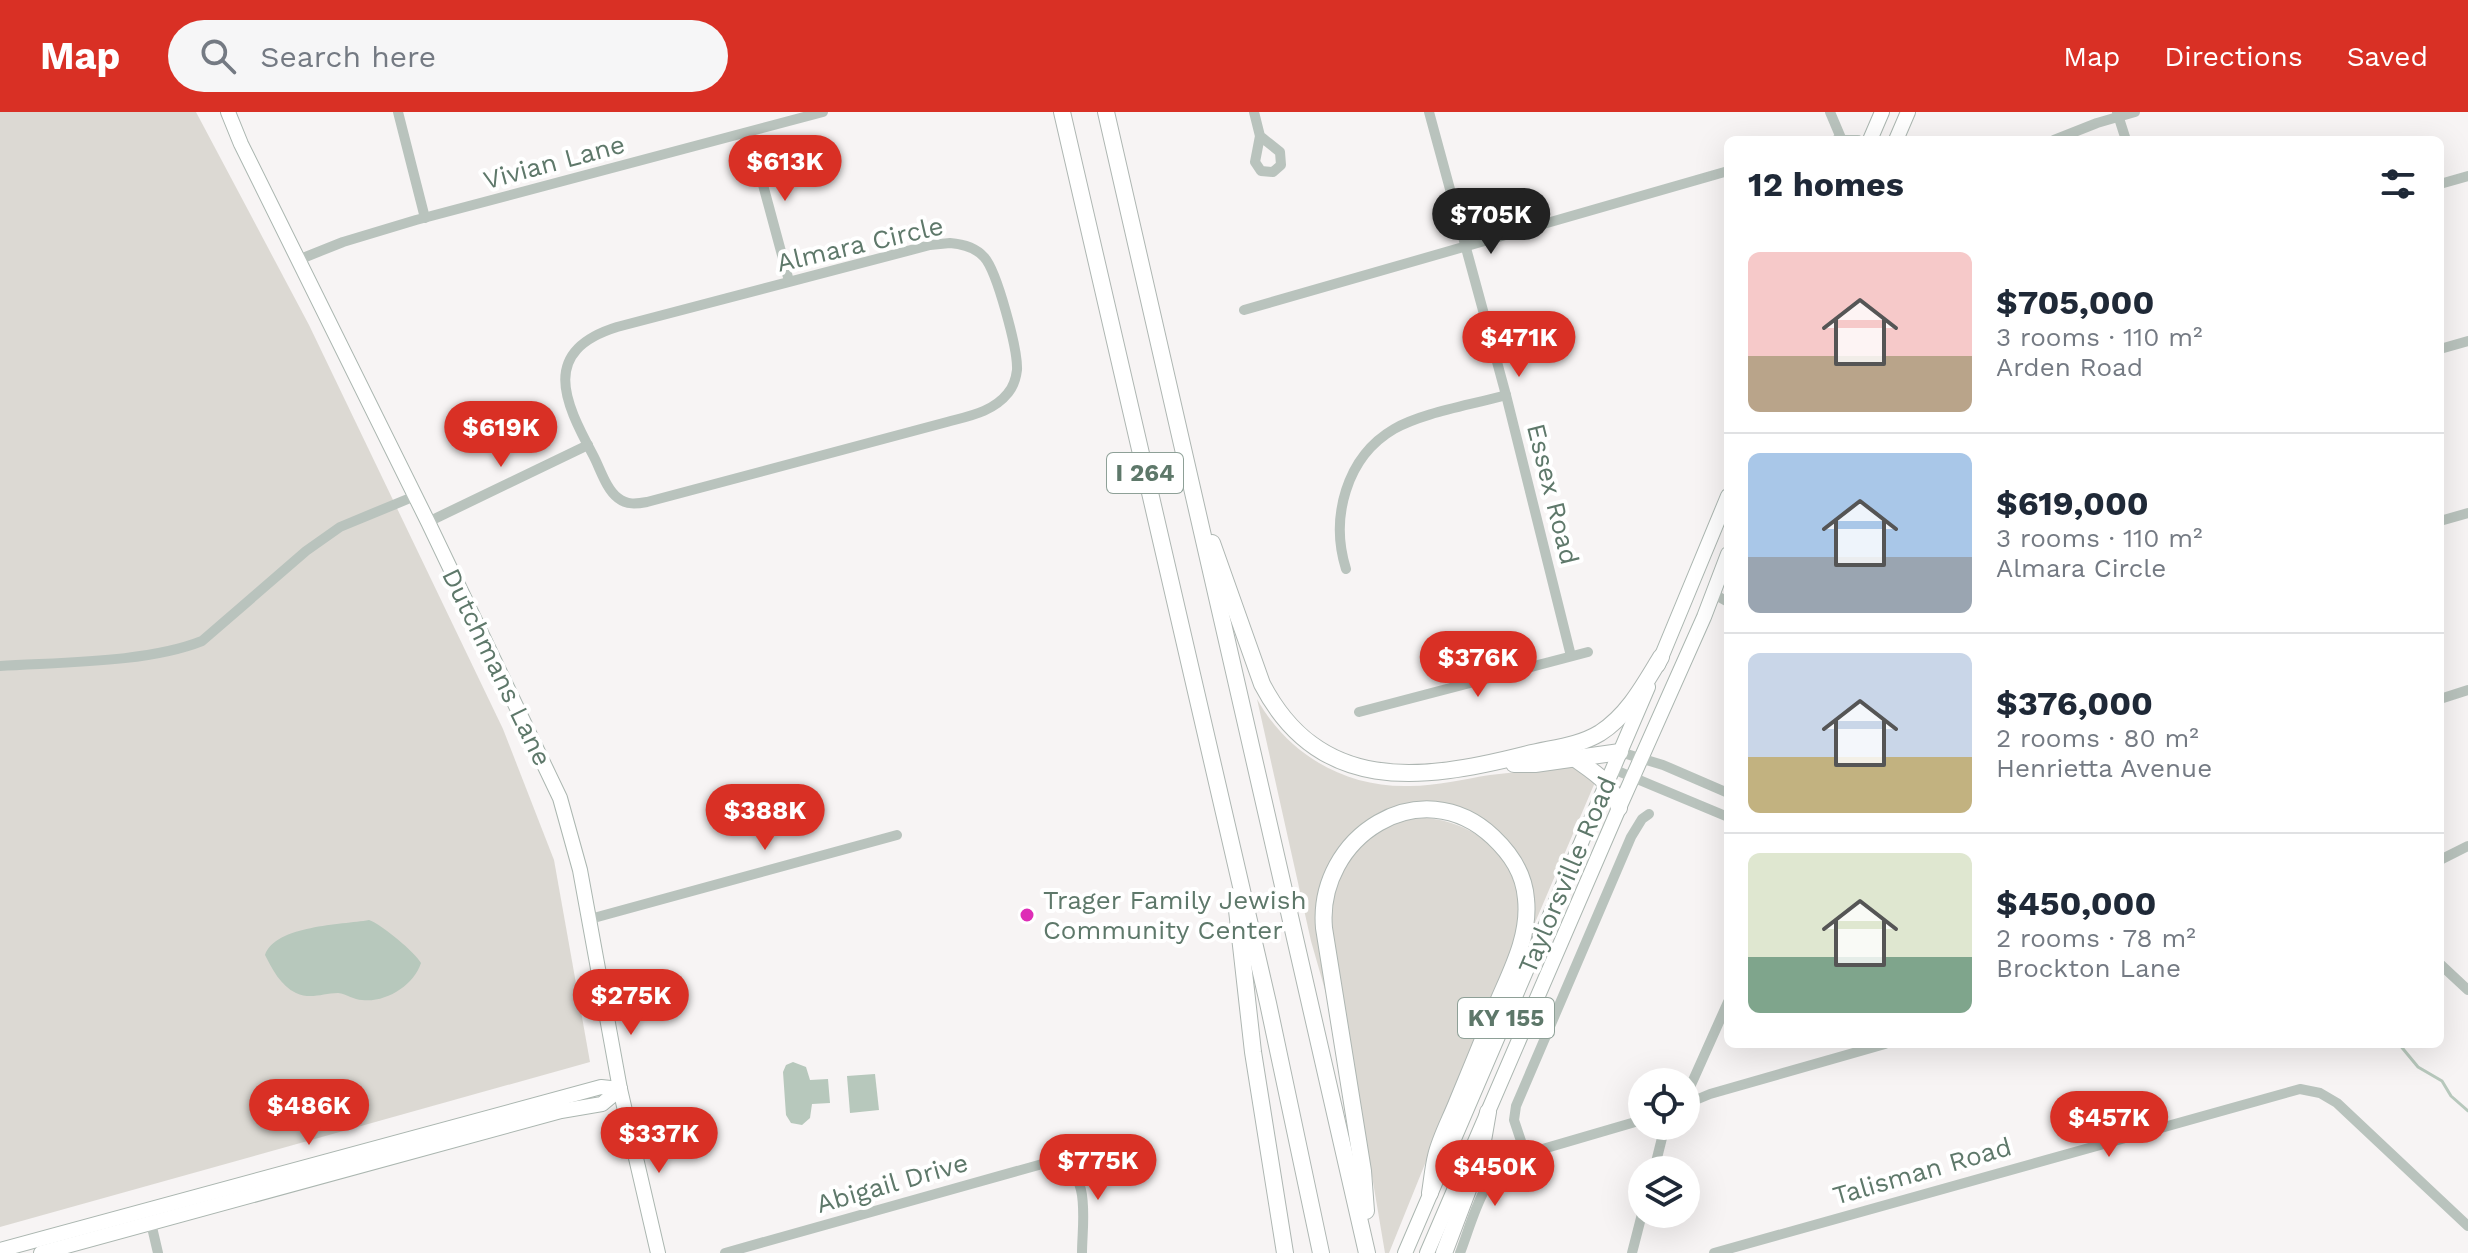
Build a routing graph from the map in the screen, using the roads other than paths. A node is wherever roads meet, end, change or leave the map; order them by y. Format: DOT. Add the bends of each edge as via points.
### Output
graph roads {
  1 [pos="398,112"];
  2 [pos="823,112"];
  3 [pos="1062,112"];
  4 [pos="1107,112"];
  5 [pos="1254,112"];
  6 [pos="1429,112"];
  7 [pos="1830,112"];
  8 [pos="1882,112"];
  9 [pos="1908,112"];
  10 [pos="2135,112"];
  11 [pos="228,114"];
  12 [pos="2118,114"];
  13 [pos="749,133"];
  14 [pos="1260,136"];
  15 [pos="1837,136"];
  16 [pos="1872,136"];
  17 [pos="1898,136"];
  18 [pos="2064,136"];
  19 [pos="2125,136"];
  20 [pos="1724,172"];
  21 [pos="2468,176"];
  22 [pos="2444,183"];
  23 [pos="425,218"];
  24 [pos="1466,245"];
  25 [pos="298,260"];
  26 [pos="789,281"];
  27 [pos="1244,310"];
  28 [pos="2468,341"];
  29 [pos="2444,348"];
  30 [pos="1506,395"];
  31 [pos="588,445"];
  32 [pos="1193,488"];
  33 [pos="415,496"];
  34 [pos="1724,506"];
  35 [pos="2468,513"];
  36 [pos="2444,520"];
  37 [pos="428,522"];
  38 [pos="1724,564"];
  39 [pos="1346,569"];
  40 [pos="1712,593"];
  41 [pos="1724,600"];
  42 [pos="1588,652"];
  43 [pos="1571,656"];
  44 [pos="1661,657"];
  45 [pos="0,666"];
  46 [pos="2468,690"];
  47 [pos="2444,698"];
  48 [pos="1359,712"];
  49 [pos="1620,752"];
  50 [pos="1574,758"];
  51 [pos="1641,758"];
  52 [pos="1490,763"];
  53 [pos="1610,776"];
  54 [pos="1632,778"];
  55 [pos="1724,791"];
  56 [pos="1619,808"];
  57 [pos="1649,814"];
  58 [pos="1724,815"];
  59 [pos="1229,833"];
  60 [pos="897,835"];
  61 [pos="2468,846"];
  62 [pos="2444,858"];
  63 [pos="590,919"];
  64 [pos="2444,968"];
  65 [pos="2468,990"];
  66 [pos="1724,1011"];
  67 [pos="1871,1048"];
  68 [pos="1699,1068"];
  69 [pos="620,1089"];
  70 [pos="1700,1098"];
  71 [pos="1488,1112"];
  72 [pos="1628,1124"];
  73 [pos="1525,1153"];
  74 [pos="1430,1193"];
  75 [pos="150,1216"];
  76 [pos="2468,1226"];
  77 [pos="1638,1228"];
  78 [pos="0,1250"];
  79 [pos="41,1253"];
  80 [pos="158,1253"];
  81 [pos="658,1253"];
  82 [pos="725,1253"];
  83 [pos="1082,1253"];
  84 [pos="1285,1253"];
  85 [pos="1321,1253"];
  86 [pos="1368,1253"];
  87 [pos="1405,1253"];
  88 [pos="1427,1253"];
  89 [pos="1444,1253"];
  90 [pos="1460,1253"];
  91 [pos="1632,1253"];
  92 [pos="1714,1253"];
  1 -- 23 [label="street"];
  2 -- 13 [label="street, Vivian Lane"];
  3 -- 59 [label="highway, I 264"];
  4 -- 32 [label="highway, I 264"];
  5 -- 14 [label="street"];
  6 -- 24 [label="street, Essex Road"];
  7 -- 15 [label="street"];
  8 -- 16 [label="main road"];
  9 -- 17 [label="main road"];
  10 -- 12 [label="street"];
  11 -- 25 [label="main road, Dutchmans Lane"];
  12 -- 18 [label="street"];
  12 -- 19 [label="street"];
  13 -- 23 [label="street, Vivian Lane"];
  13 -- 26 [label="street"];
  20 -- 24 [label="street"];
  21 -- 22 [label="street"];
  23 -- 25 [label="street, Vivian Lane"];
  24 -- 27 [label="street"];
  24 -- 30 [label="street, Essex Road"];
  25 -- 33 [label="main road, Dutchmans Lane"];
  26 -- 31 [label="street, Almara Circle" via="617,327 586,341 569,358 564,379"];
  26 -- 31 [label="street, Almara Circle" via="930,245 971,247 994,276 1016,356 1012,388 998,404 970,415 634,504 613,494"];
  28 -- 29 [label="street"];
  30 -- 39 [label="street" via="1404,424 1369,451 1348,482 1342,505 1340,543"];
  30 -- 43 [label="street, Essex Road"];
  31 -- 37 [label="street"];
  32 -- 52 [label="highway" via="1262,684 1299,735 1339,762 1384,773 1423,774"];
  32 -- 86 [label="highway, I 264"];
  33 -- 37 [label="main road, Dutchmans Lane"];
  33 -- 45 [label="street" via="340,527 202,641 181,650"];
  34 -- 44 [label="main road, Taylorsville Road / KY 155"];
  35 -- 36 [label="street"];
  37 -- 63 [label="main road, Dutchmans Lane" via="560,798"];
  38 -- 40 [label="main road, Taylorsville Road / KY 155"];
  40 -- 41 [label="street"];
  40 -- 51 [label="main road, Taylorsville Road / KY 155"];
  42 -- 43 [label="street"];
  43 -- 48 [label="street"];
  44 -- 49 [label="main road, Taylorsville Road / KY 155"];
  44 -- 52 [label="highway" via="1636,698 1598,734"];
  46 -- 47 [label="street"];
  49 -- 50 [label="highway"];
  49 -- 51 [label="street"];
  49 -- 53 [label="main road, Taylorsville Road / KY 155"];
  50 -- 52 [label="highway"];
  50 -- 53 [label="highway"];
  51 -- 54 [label="main road, Taylorsville Road / KY 155"];
  51 -- 55 [label="street"];
  53 -- 54 [label="street"];
  53 -- 56 [label="highway"];
  53 -- 74 [label="main road, Taylorsville Road / KY 155"];
  54 -- 56 [label="main road, Taylorsville Road / KY 155"];
  54 -- 58 [label="street"];
  56 -- 71 [label="main road, Taylorsville Road / KY 155"];
  57 -- 73 [label="street, Taylorsville Road" via="1631,837 1516,1106 1514,1120"];
  59 -- 84 [label="highway" via="1253,1052"];
  59 -- 85 [label="highway, I 264"];
  60 -- 63 [label="street"];
  61 -- 62 [label="street"];
  63 -- 69 [label="main road, Dutchmans Lane"];
  64 -- 65 [label="street"];
  66 -- 68 [label="street"];
  67 -- 70 [label="street"];
  69 -- 75 [label="main road" via="602,1104"];
  69 -- 81 [label="main road, Dutchmans Lane"];
  71 -- 88 [label="main road, Taylorsville Road / KY 155"];
  71 -- 89 [label="highway" via="1480,1158"];
  72 -- 73 [label="street"];
  73 -- 90 [label="street" via="1500,1166 1487,1183"];
  74 -- 86 [label="highway" via="1436,1154 1522,942 1527,901 1521,873 1487,831 1461,817 1427,811 1395,814 1357,837 1334,867 1323,905 1363,1171"];
  74 -- 87 [label="main road, Taylorsville Road / KY 155"];
  75 -- 78 [label="main road"];
  75 -- 79 [label="main road"];
  75 -- 80 [label="street"];
  76 -- 92 [label="street, Talisman Road" via="2337,1103 2300,1089"];
  77 -- 91 [label="street"];
  82 -- 83 [label="street, Abigail Drive" via="1053,1161 1077,1174"];
}
